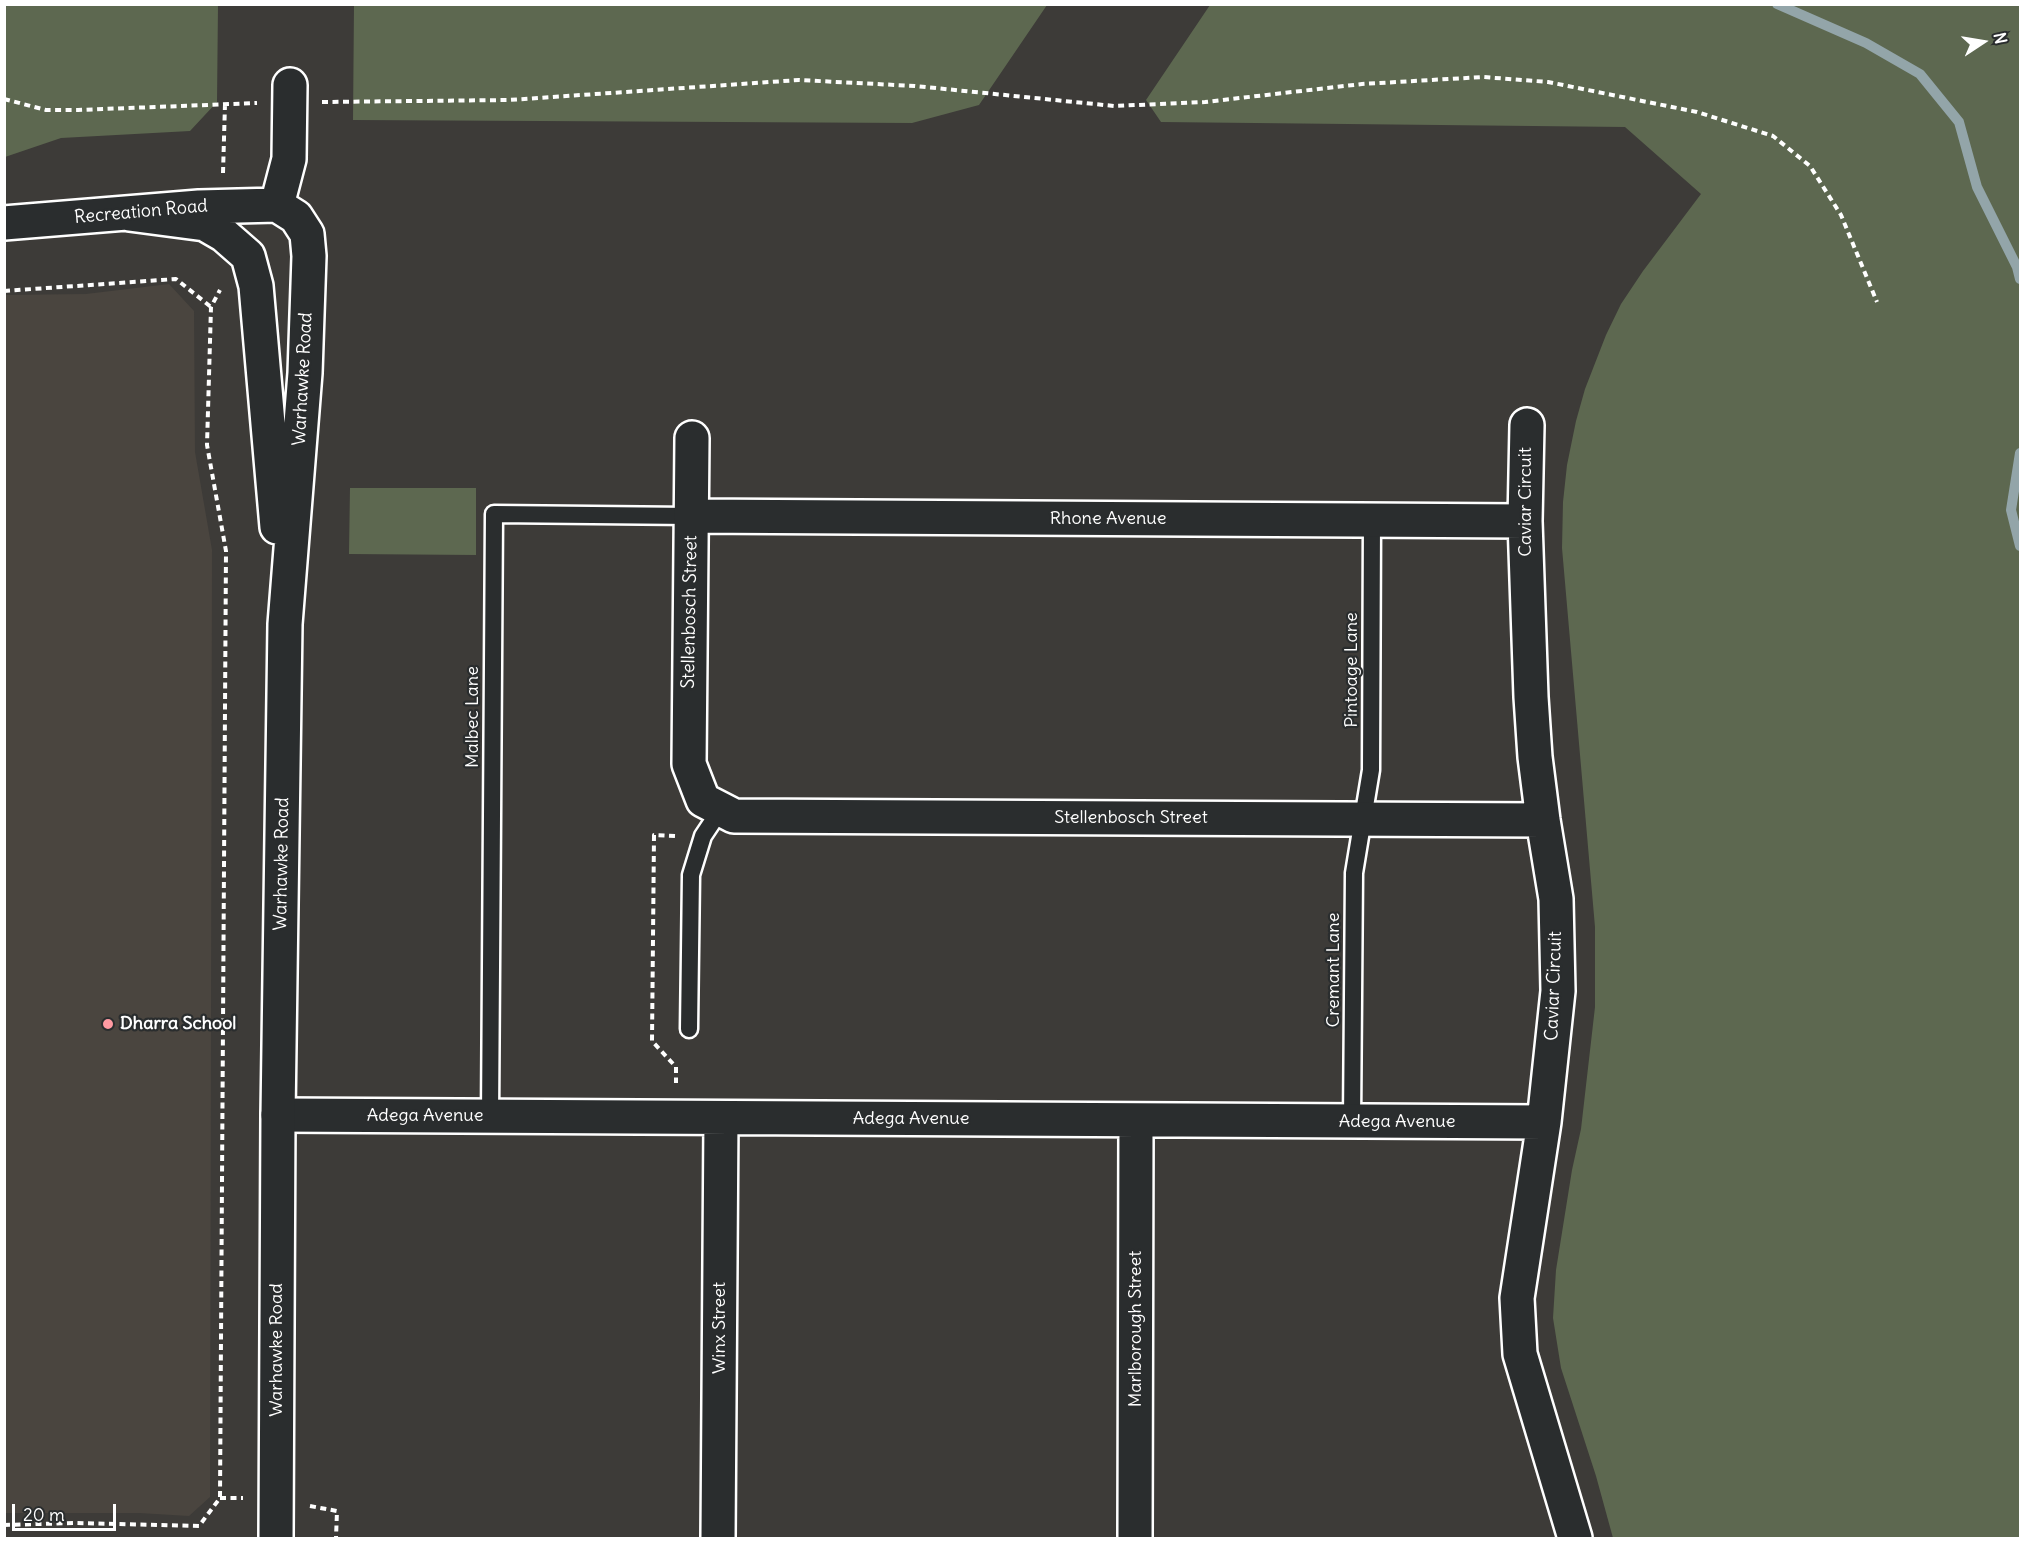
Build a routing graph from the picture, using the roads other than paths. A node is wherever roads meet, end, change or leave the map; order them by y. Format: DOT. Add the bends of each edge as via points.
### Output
graph roads {
  1 [pos="290,94"];
  2 [pos="277,205"];
  3 [pos="129,214"];
  4 [pos="4,223"];
  5 [pos="1527,425"];
  6 [pos="692,438"];
  7 [pos="691,516"];
  8 [pos="1372,520"];
  9 [pos="1526,521"];
  10 [pos="285,624"];
  11 [pos="721,809"];
  12 [pos="1362,819"];
  13 [pos="1543,820"];
  14 [pos="689,1029"];
  15 [pos="278,1115"];
  16 [pos="490,1117"];
  17 [pos="721,1118"];
  18 [pos="1136,1120"];
  19 [pos="1352,1121"];
  20 [pos="1544,1122"];
  21 [pos="276,1539"];
  22 [pos="718,1539"];
  23 [pos="1135,1539"];
  24 [pos="1575,1539"];
  1 -- 2 [label="street" via="289,159"];
  2 -- 3 [label="street, Recreation Road"];
  2 -- 10 [label="street, Warhawke Road" via="296,217 307,234 309,256 305,373"];
  3 -- 4 [label="street, Recreation Road"];
  3 -- 10 [label="street" via="205,224 248,256 256,286"];
  5 -- 9 [label="street, Caviar Circuit"];
  6 -- 7 [label="street, Stellenbosch Street"];
  7 -- 8 [label="street, Rhone Avenue"];
  7 -- 11 [label="street, Stellenbosch Street" via="689,764 703,800"];
  7 -- 16 [label="lane, Malbec Lane" via="494,514"];
  8 -- 9 [label="street, Rhone Avenue"];
  8 -- 12 [label="lane, Pintoage Lane" via="1371,770"];
  9 -- 13 [label="street, Caviar Circuit" via="1530,698"];
  10 -- 15 [label="street, Warhawke Road"];
  11 -- 12 [label="street, Stellenbosch Street" via="735,816"];
  11 -- 14 [label="lane" via="703,836 691,874"];
  12 -- 13 [label="street, Stellenbosch Street"];
  12 -- 19 [label="lane, Cremant Lane" via="1354,873"];
  13 -- 20 [label="street, Caviar Circuit" via="1556,899 1558,991"];
  15 -- 16 [label="street, Adega Avenue"];
  15 -- 21 [label="street, Warhawke Road"];
  16 -- 17 [label="street, Adega Avenue"];
  17 -- 18 [label="street, Adega Avenue"];
  17 -- 22 [label="street, Winx Street"];
  18 -- 19 [label="street, Adega Avenue"];
  18 -- 23 [label="street, Marlborough Street"];
  19 -- 20 [label="street, Adega Avenue"];
  20 -- 24 [label="street, Caviar Circuit" via="1517,1298 1520,1353"];
}
